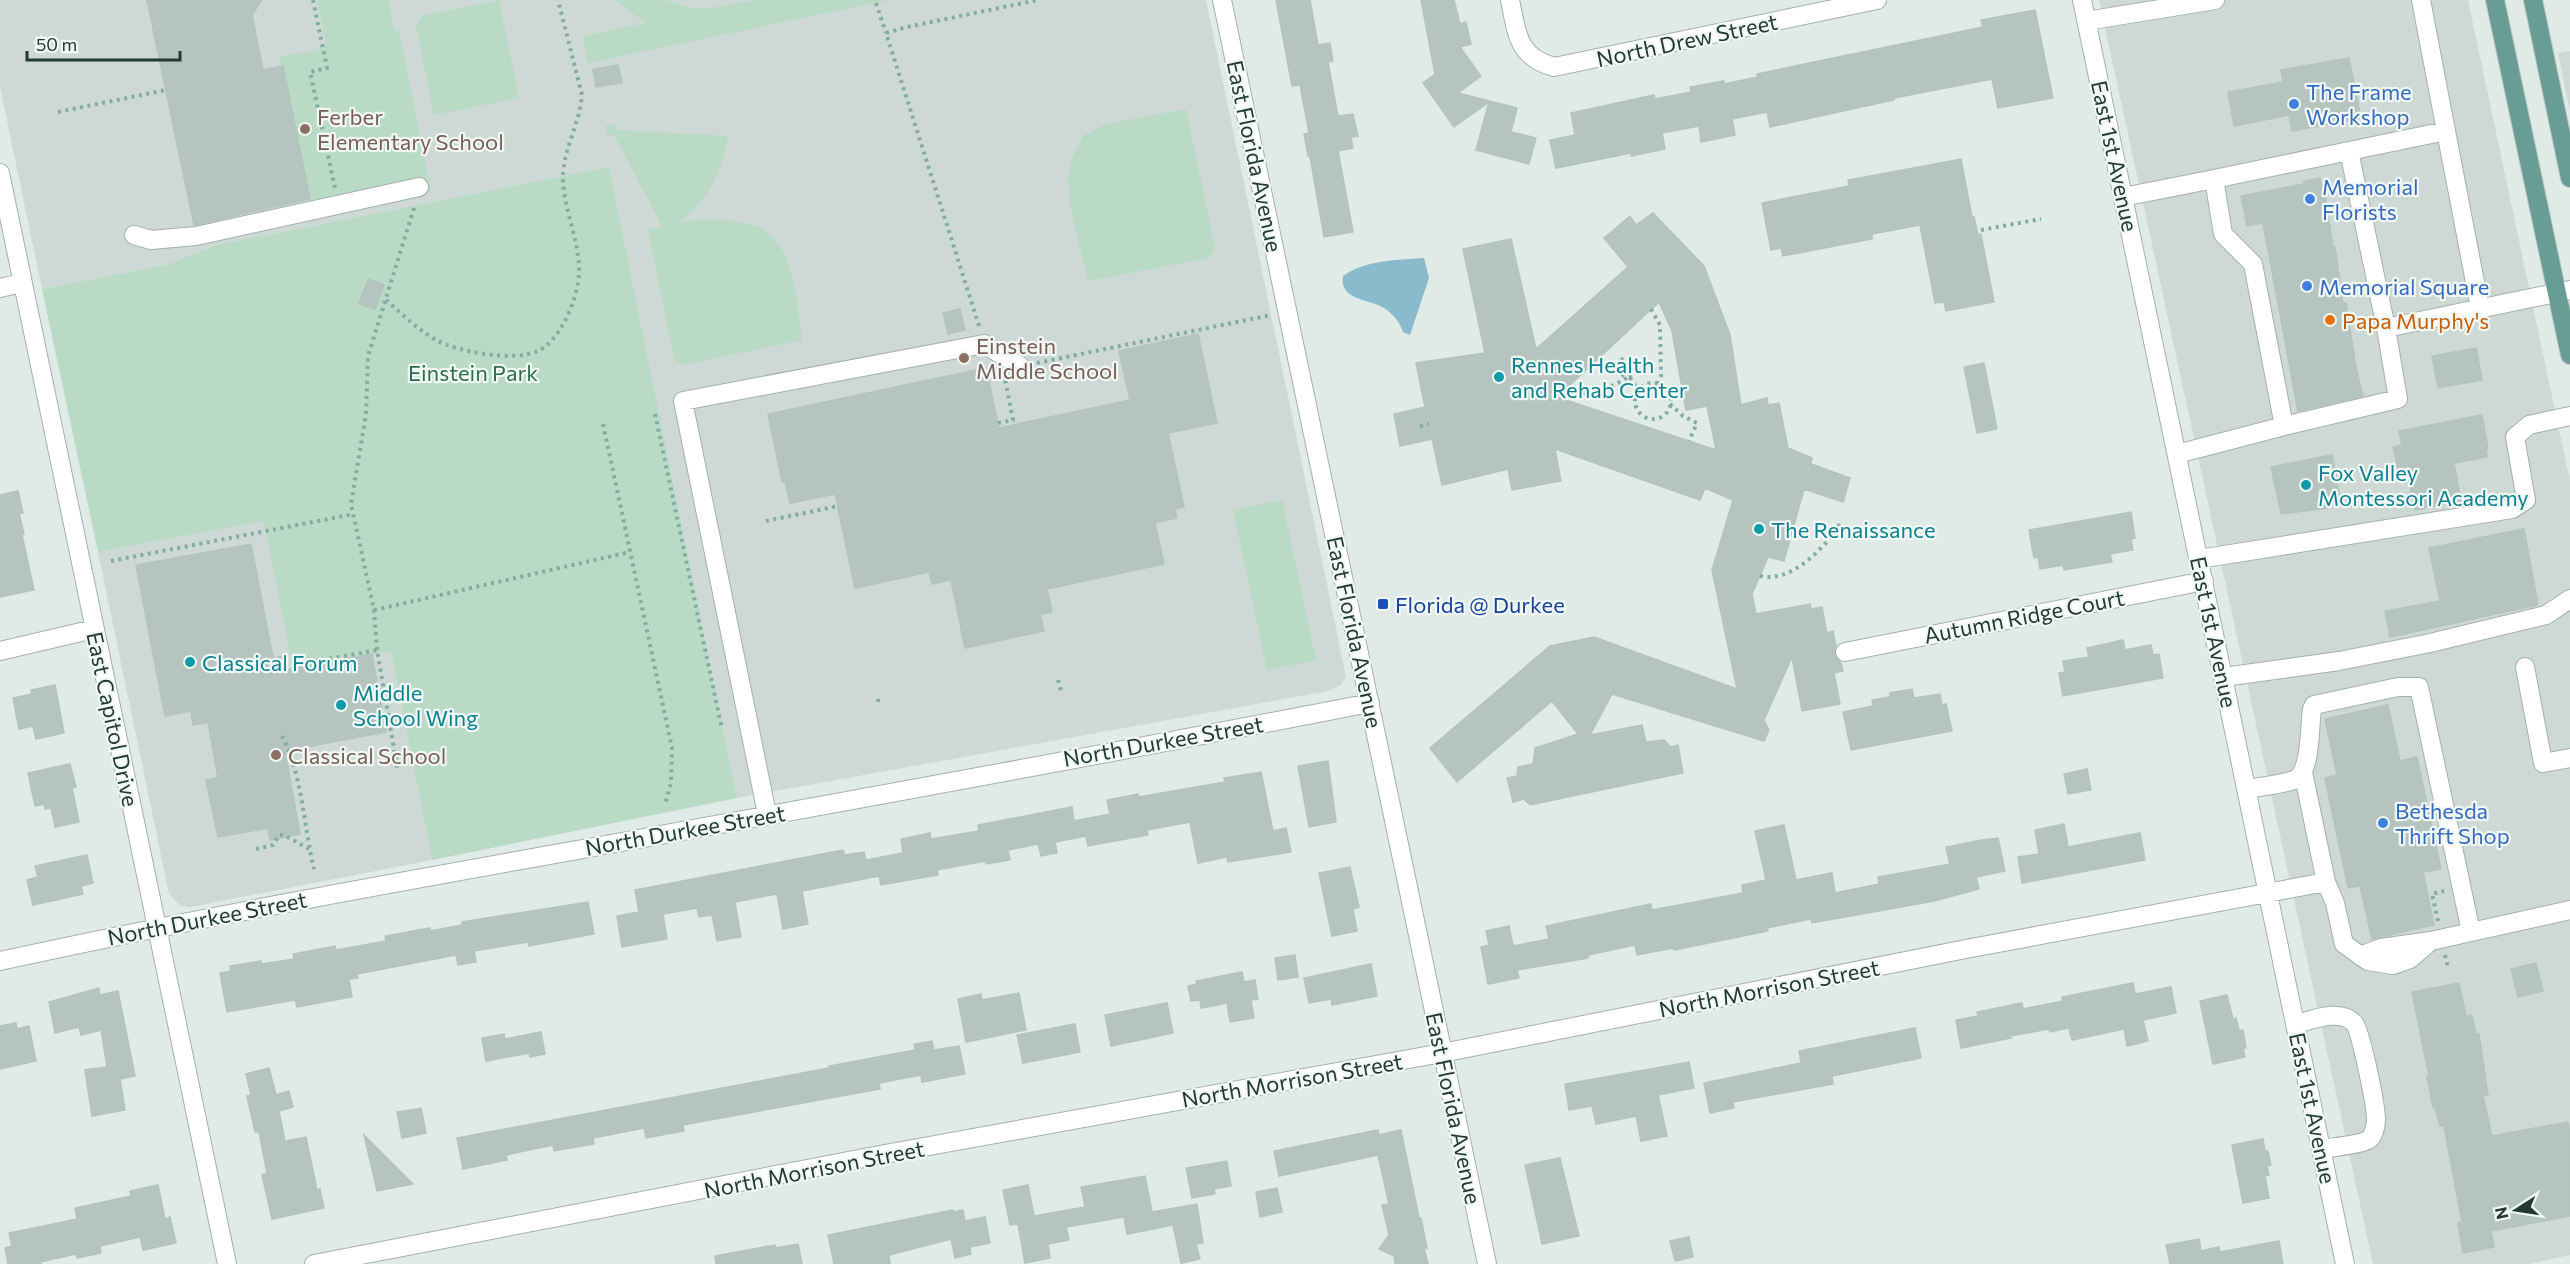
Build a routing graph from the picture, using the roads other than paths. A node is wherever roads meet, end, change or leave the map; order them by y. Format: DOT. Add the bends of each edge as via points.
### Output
graph roads {
  1 [pos="1222,0"];
  2 [pos="1510,0"];
  3 [pos="1877,0"];
  4 [pos="2082,0"];
  5 [pos="2215,0"];
  6 [pos="2421,0"];
  7 [pos="2495,0"];
  8 [pos="2533,0"];
  9 [pos="2135,7"];
  10 [pos="1801,8"];
  11 [pos="2086,21"];
  12 [pos="2446,131"];
  13 [pos="2349,151"];
  14 [pos="0,173"];
  15 [pos="2570,178"];
  16 [pos="2214,179"];
  17 [pos="419,187"];
  18 [pos="2123,197"];
  19 [pos="134,235"];
  20 [pos="22,283"];
  21 [pos="0,288"];
  22 [pos="2563,291"];
  23 [pos="2480,308"];
  24 [pos="2386,328"];
  25 [pos="2570,355"];
  26 [pos="1020,366"];
  27 [pos="2570,416"];
  28 [pos="2284,426"];
  29 [pos="2177,454"];
  30 [pos="2199,559"];
  31 [pos="2204,581"];
  32 [pos="2570,599"];
  33 [pos="94,629"];
  34 [pos="0,651"];
  35 [pos="1845,652"];
  36 [pos="2525,667"];
  37 [pos="2224,677"];
  38 [pos="1370,703"];
  39 [pos="2570,758"];
  40 [pos="2303,772"];
  41 [pos="2247,789"];
  42 [pos="768,814"];
  43 [pos="2326,882"];
  44 [pos="2268,893"];
  45 [pos="2570,910"];
  46 [pos="158,926"];
  47 [pos="2471,932"];
  48 [pos="0,961"];
  49 [pos="2296,1024"];
  50 [pos="1442,1053"];
  51 [pos="2322,1149"];
  52 [pos="228,1264"];
  53 [pos="314,1264"];
  54 [pos="1487,1264"];
  55 [pos="2345,1264"];
  1 -- 38 [label="street, East Florida Avenue"];
  2 -- 10 [label="street, North Drew Street" via="1519,39 1533,58 1554,67"];
  3 -- 10 [label="street, North Drew Street"];
  4 -- 11 [label="street, East 1st Avenue"];
  5 -- 9 [label="street"];
  6 -- 12 [label="street"];
  7 -- 22 [label="main road"];
  8 -- 15 [label="main road"];
  9 -- 11 [label="street"];
  11 -- 18 [label="street, East 1st Avenue"];
  12 -- 13 [label="street"];
  12 -- 23 [label="street"];
  13 -- 16 [label="street"];
  13 -- 24 [label="street"];
  14 -- 20 [label="street, East Capitol Drive"];
  16 -- 18 [label="street"];
  16 -- 28 [label="street" via="2223,234 2253,264"];
  17 -- 19 [label="street" via="196,236 151,240"];
  18 -- 29 [label="street, East 1st Avenue"];
  20 -- 21 [label="street"];
  20 -- 33 [label="street, East Capitol Drive"];
  22 -- 23 [label="street"];
  22 -- 25 [label="main road"];
  23 -- 24 [label="street"];
  24 -- 28 [label="street" via="2398,399"];
  26 -- 42 [label="street" via="984,344 682,401"];
  27 -- 30 [label="street" via="2529,425 2515,437 2526,500 2512,509"];
  28 -- 29 [label="street"];
  29 -- 30 [label="street, East 1st Avenue"];
  30 -- 31 [label="street, East 1st Avenue"];
  31 -- 35 [label="street, Autumn Ridge Court"];
  31 -- 37 [label="street, East 1st Avenue"];
  32 -- 37 [label="street" via="2546,615 2430,643"];
  33 -- 34 [label="street"];
  33 -- 46 [label="street, East Capitol Drive"];
  36 -- 39 [label="street" via="2543,763"];
  37 -- 41 [label="street, East 1st Avenue"];
  38 -- 42 [label="street, North Durkee Street"];
  38 -- 50 [label="street, East Florida Avenue"];
  40 -- 41 [label="street" via="2295,780"];
  40 -- 43 [label="street"];
  40 -- 47 [label="street" via="2314,705 2398,687 2419,687"];
  41 -- 44 [label="street, East 1st Avenue"];
  42 -- 46 [label="street, North Durkee Street"];
  43 -- 44 [label="street, North Morrison Street"];
  43 -- 47 [label="street" via="2344,944 2380,964 2393,965 2410,959 2431,941"];
  44 -- 49 [label="street, East 1st Avenue"];
  44 -- 50 [label="street, North Morrison Street"];
  45 -- 47 [label="street"];
  46 -- 48 [label="street, North Durkee Street"];
  46 -- 52 [label="street, East Capitol Drive"];
  49 -- 51 [label="street, East 1st Avenue"];
  49 -- 51 [label="street" via="2342,1017 2354,1023 2360,1037 2376,1118 2374,1132 2368,1140"];
  50 -- 53 [label="street, North Morrison Street" via="885,1154"];
  50 -- 54 [label="street, East Florida Avenue"];
  51 -- 55 [label="street, East 1st Avenue"];
}
